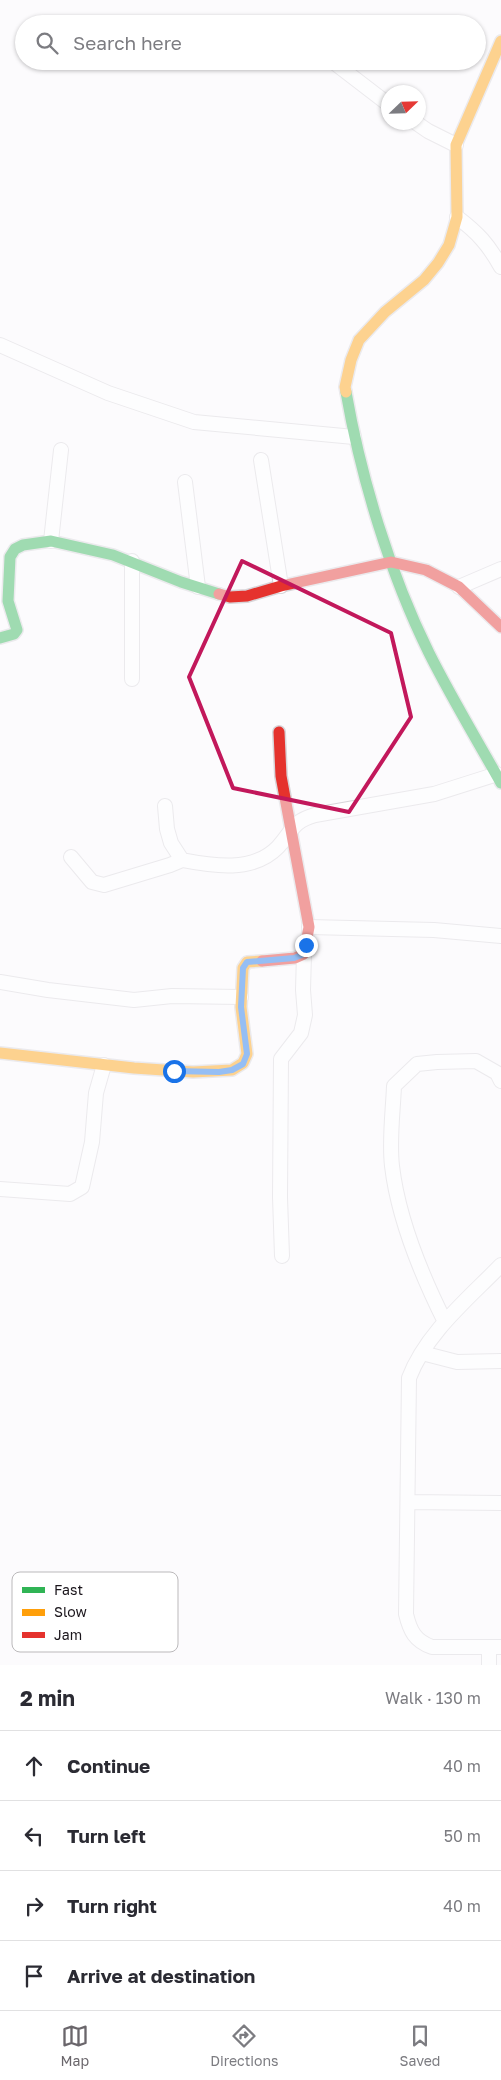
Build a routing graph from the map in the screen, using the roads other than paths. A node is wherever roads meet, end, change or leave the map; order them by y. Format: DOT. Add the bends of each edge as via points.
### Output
graph roads {
  1 [pos="501,41"];
  2 [pos="344,70"];
  3 [pos="381,99"];
  4 [pos="426,130"];
  5 [pos="456,145"];
  6 [pos="457,217"];
  7 [pos="501,267"];
  8 [pos="0,345"];
  9 [pos="354,437"];
  10 [pos="61,450"];
  11 [pos="261,460"];
  12 [pos="186,482"];
  13 [pos="51,542"];
  14 [pos="132,561"];
  15 [pos="391,562"];
  16 [pos="501,569"];
  17 [pos="281,586"];
  18 [pos="198,587"];
  19 [pos="459,588"];
  20 [pos="501,627"];
  21 [pos="0,638"];
  22 [pos="132,680"];
  23 [pos="279,732"];
  24 [pos="499,778"];
  25 [pos="165,806"];
  26 [pos="290,830"];
  27 [pos="71,857"];
  28 [pos="182,860"];
  29 [pos="309,927"];
  30 [pos="501,936"];
  31 [pos="304,954"];
  32 [pos="0,982"];
  33 [pos="241,998"];
  34 [pos="0,1053"];
  35 [pos="104,1065"];
  36 [pos="501,1081"];
  37 [pos="0,1189"];
  38 [pos="282,1256"];
  39 [pos="501,1265"];
  40 [pos="445,1322"];
  41 [pos="422,1353"];
  42 [pos="501,1361"];
  43 [pos="408,1502"];
  44 [pos="501,1503"];
  45 [pos="495,1647"];
  46 [pos="489,1665"];
  1 -- 5 [label="street"];
  2 -- 3 [label="street"];
  4 -- 5 [label="street"];
  5 -- 6 [label="street"];
  6 -- 7 [label="street" via="477,232"];
  6 -- 9 [label="street" via="449,245 438,263 424,280 385,312 354,350 345,387"];
  8 -- 9 [label="street" via="108,393 194,422"];
  9 -- 15 [label="street"];
  10 -- 13 [label="street"];
  11 -- 17 [label="street"];
  12 -- 18 [label="street"];
  13 -- 14 [label="street"];
  13 -- 21 [label="street" via="22,545 10,557 8,601 17,630"];
  14 -- 18 [label="street"];
  14 -- 22 [label="street"];
  15 -- 17 [label="street"];
  15 -- 19 [label="street" via="426,570"];
  15 -- 24 [label="street" via="429,652"];
  16 -- 19 [label="street"];
  17 -- 18 [label="street" via="248,596 230,597"];
  19 -- 20 [label="street"];
  23 -- 26 [label="street" via="281,776"];
  24 -- 26 [label="street" via="434,794 315,815 302,819"];
  25 -- 28 [label="street" via="171,843"];
  26 -- 28 [label="street" via="278,847 248,865 213,866"];
  26 -- 29 [label="street"];
  27 -- 28 [label="street" via="92,882 104,885"];
  29 -- 30 [label="street" via="434,930"];
  29 -- 31 [label="street"];
  31 -- 33 [label="street" via="294,958 247,962 243,968"];
  31 -- 38 [label="street" via="305,1015 301,1033 282,1059"];
  32 -- 33 [label="street" via="134,1000 172,996"];
  33 -- 35 [label="street" via="247,1054 238,1067 219,1072 193,1072"];
  34 -- 35 [label="street"];
  35 -- 37 [label="street" via="96,1093 92,1142 82,1187 70,1194"];
  36 -- 40 [label="street" via="497,1073 476,1061 437,1062 416,1064 394,1086 392,1166 397,1195 427,1285"];
  39 -- 40 [label="street"];
  40 -- 41 [label="street"];
  41 -- 42 [label="street" via="457,1362"];
  41 -- 43 [label="street" via="408,1378"];
  43 -- 44 [label="street"];
  43 -- 45 [label="street" via="406,1614 409,1627 422,1644 432,1647"];
  45 -- 46 [label="street"];
}
